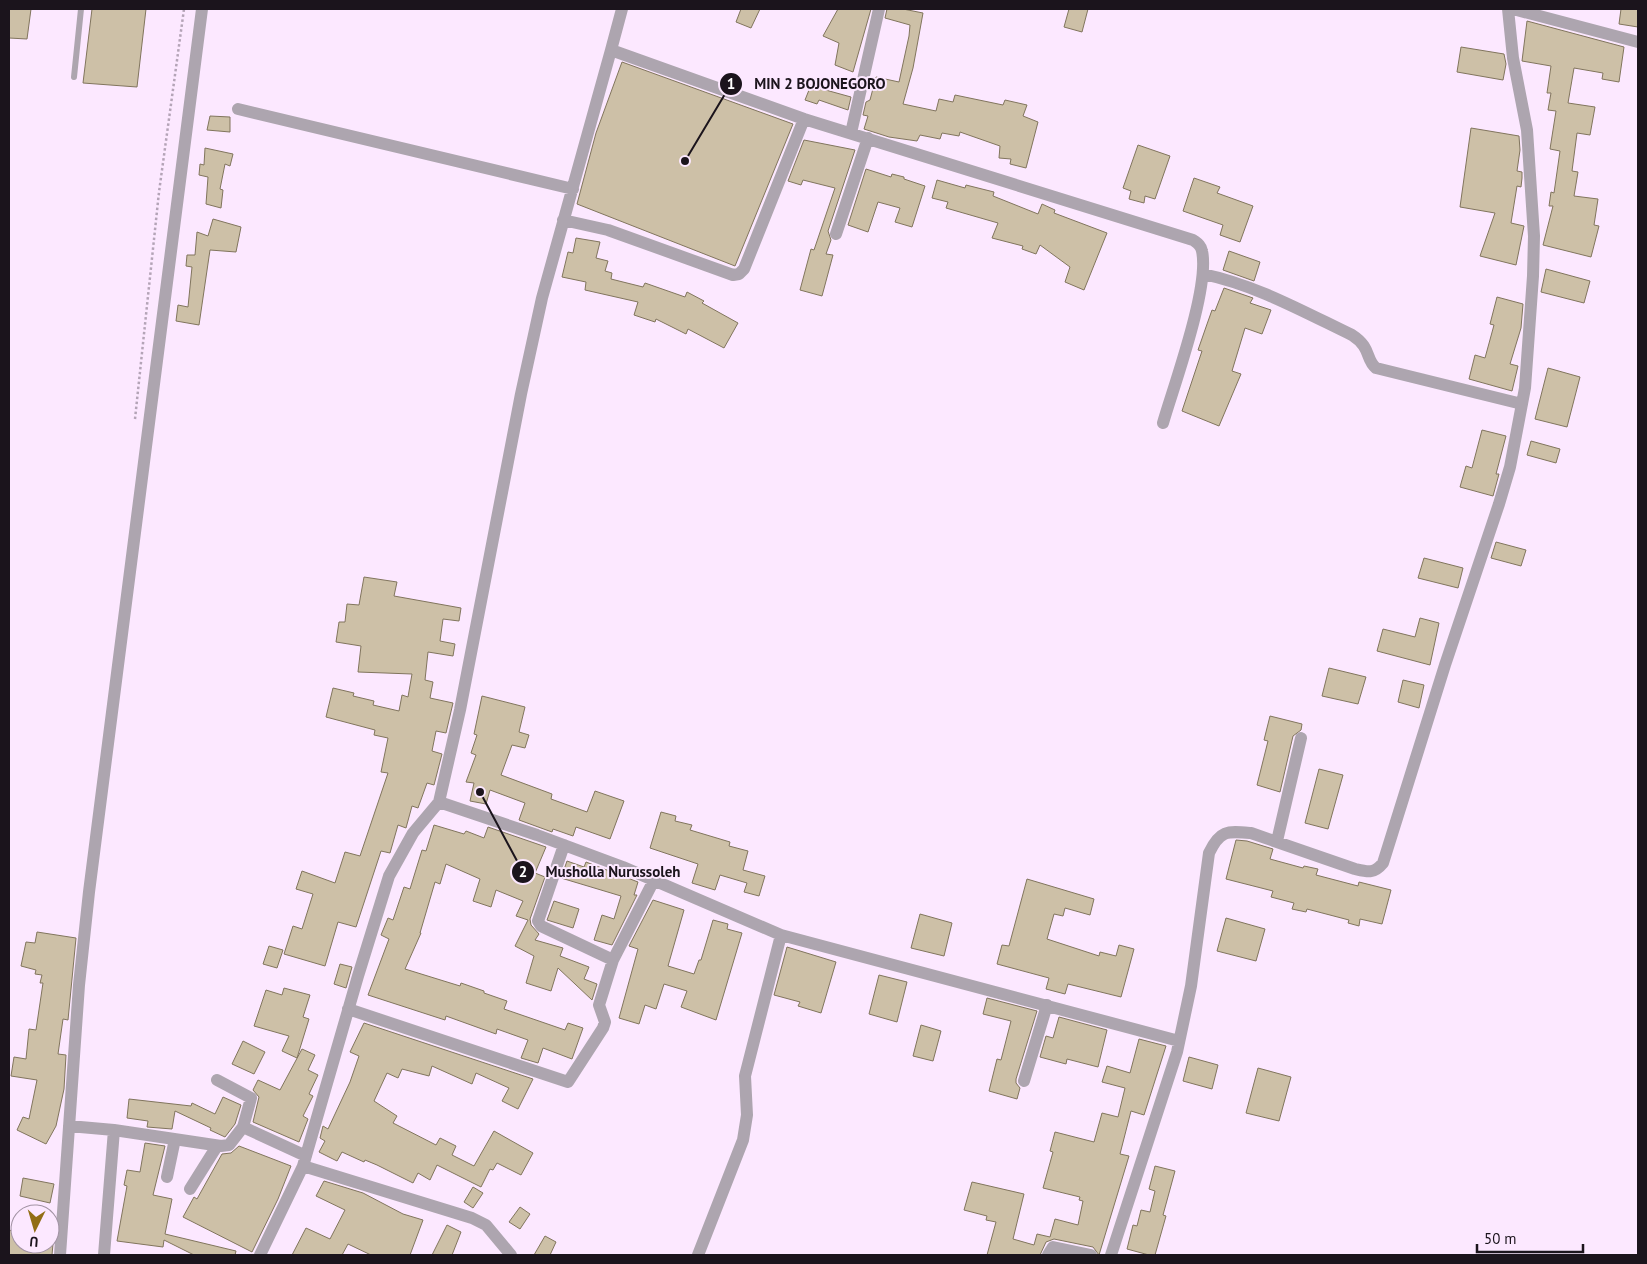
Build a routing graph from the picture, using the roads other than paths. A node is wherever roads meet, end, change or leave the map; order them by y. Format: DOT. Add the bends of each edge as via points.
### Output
graph roads {
  1 [pos="81,9"];
  2 [pos="202,9"];
  3 [pos="622,9"];
  4 [pos="879,9"];
  5 [pos="1508,9"];
  6 [pos="1513,9"];
  7 [pos="1638,42"];
  8 [pos="611,50"];
  9 [pos="74,76"];
  10 [pos="238,108"];
  11 [pos="804,119"];
  12 [pos="851,133"];
  13 [pos="868,138"];
  14 [pos="573,189"];
  15 [pos="563,220"];
  16 [pos="836,234"];
  17 [pos="1203,274"];
  18 [pos="1522,404"];
  19 [pos="1163,423"];
  20 [pos="1301,738"];
  21 [pos="439,802"];
  22 [pos="1277,841"];
  23 [pos="564,845"];
  24 [pos="654,880"];
  25 [pos="781,935"];
  26 [pos="613,960"];
  27 [pos="1046,1005"];
  28 [pos="348,1009"];
  29 [pos="1179,1041"];
  30 [pos="217,1080"];
  31 [pos="1024,1081"];
  32 [pos="69,1126"];
  33 [pos="243,1127"];
  34 [pos="108,1130"];
  35 [pos="175,1140"];
  36 [pos="217,1146"];
  37 [pos="305,1161"];
  38 [pos="167,1177"];
  39 [pos="190,1190"];
  40 [pos="60,1255"];
  41 [pos="104,1255"];
  42 [pos="260,1255"];
  43 [pos="511,1255"];
  44 [pos="698,1255"];
  45 [pos="1048,1255"];
  46 [pos="1091,1255"];
  47 [pos="1111,1255"];
  1 -- 9 [label="lane"];
  2 -- 32 [label="street" via="89,892"];
  3 -- 8 [label="street"];
  4 -- 12 [label="street"];
  5 -- 18 [label="street" via="1513,58 1527,130 1534,236"];
  6 -- 7 [label="street"];
  8 -- 11 [label="street"];
  8 -- 14 [label="street"];
  10 -- 14 [label="street"];
  11 -- 12 [label="street"];
  11 -- 15 [label="street" via="744,269 739,274 733,275 608,230"];
  12 -- 13 [label="street"];
  13 -- 16 [label="street"];
  13 -- 17 [label="street" via="1193,240 1200,245"];
  14 -- 15 [label="street"];
  15 -- 21 [label="street" via="521,394"];
  17 -- 18 [label="street" via="1269,296 1352,335 1363,342 1376,368"];
  17 -- 19 [label="street"];
  18 -- 22 [label="street" via="1499,504 1383,863 1371,872 1355,869"];
  20 -- 22 [label="street"];
  21 -- 23 [label="street"];
  21 -- 28 [label="street" via="413,833 389,876"];
  22 -- 29 [label="street" via="1251,833 1234,832 1221,834 1215,840 1209,853 1191,986"];
  23 -- 24 [label="street"];
  23 -- 26 [label="street" via="538,921 541,926"];
  24 -- 25 [label="street"];
  24 -- 26 [label="street"];
  25 -- 27 [label="street"];
  25 -- 44 [label="street" via="745,1076 747,1115 743,1140"];
  26 -- 28 [label="street" via="599,1005 605,1022 603,1028 568,1082"];
  27 -- 29 [label="street"];
  27 -- 31 [label="street"];
  28 -- 37 [label="street"];
  29 -- 47 [label="street"];
  30 -- 33 [label="street" via="250,1098"];
  32 -- 34 [label="street"];
  32 -- 40 [label="street"];
  33 -- 36 [label="street" via="229,1145"];
  33 -- 37 [label="street"];
  34 -- 35 [label="street"];
  34 -- 41 [label="street"];
  35 -- 36 [label="street"];
  35 -- 38 [label="street"];
  36 -- 39 [label="street"];
  37 -- 42 [label="street"];
  37 -- 43 [label="street" via="472,1218 486,1225"];
  45 -- 46 [label="street" via="1053,1247"];
}
